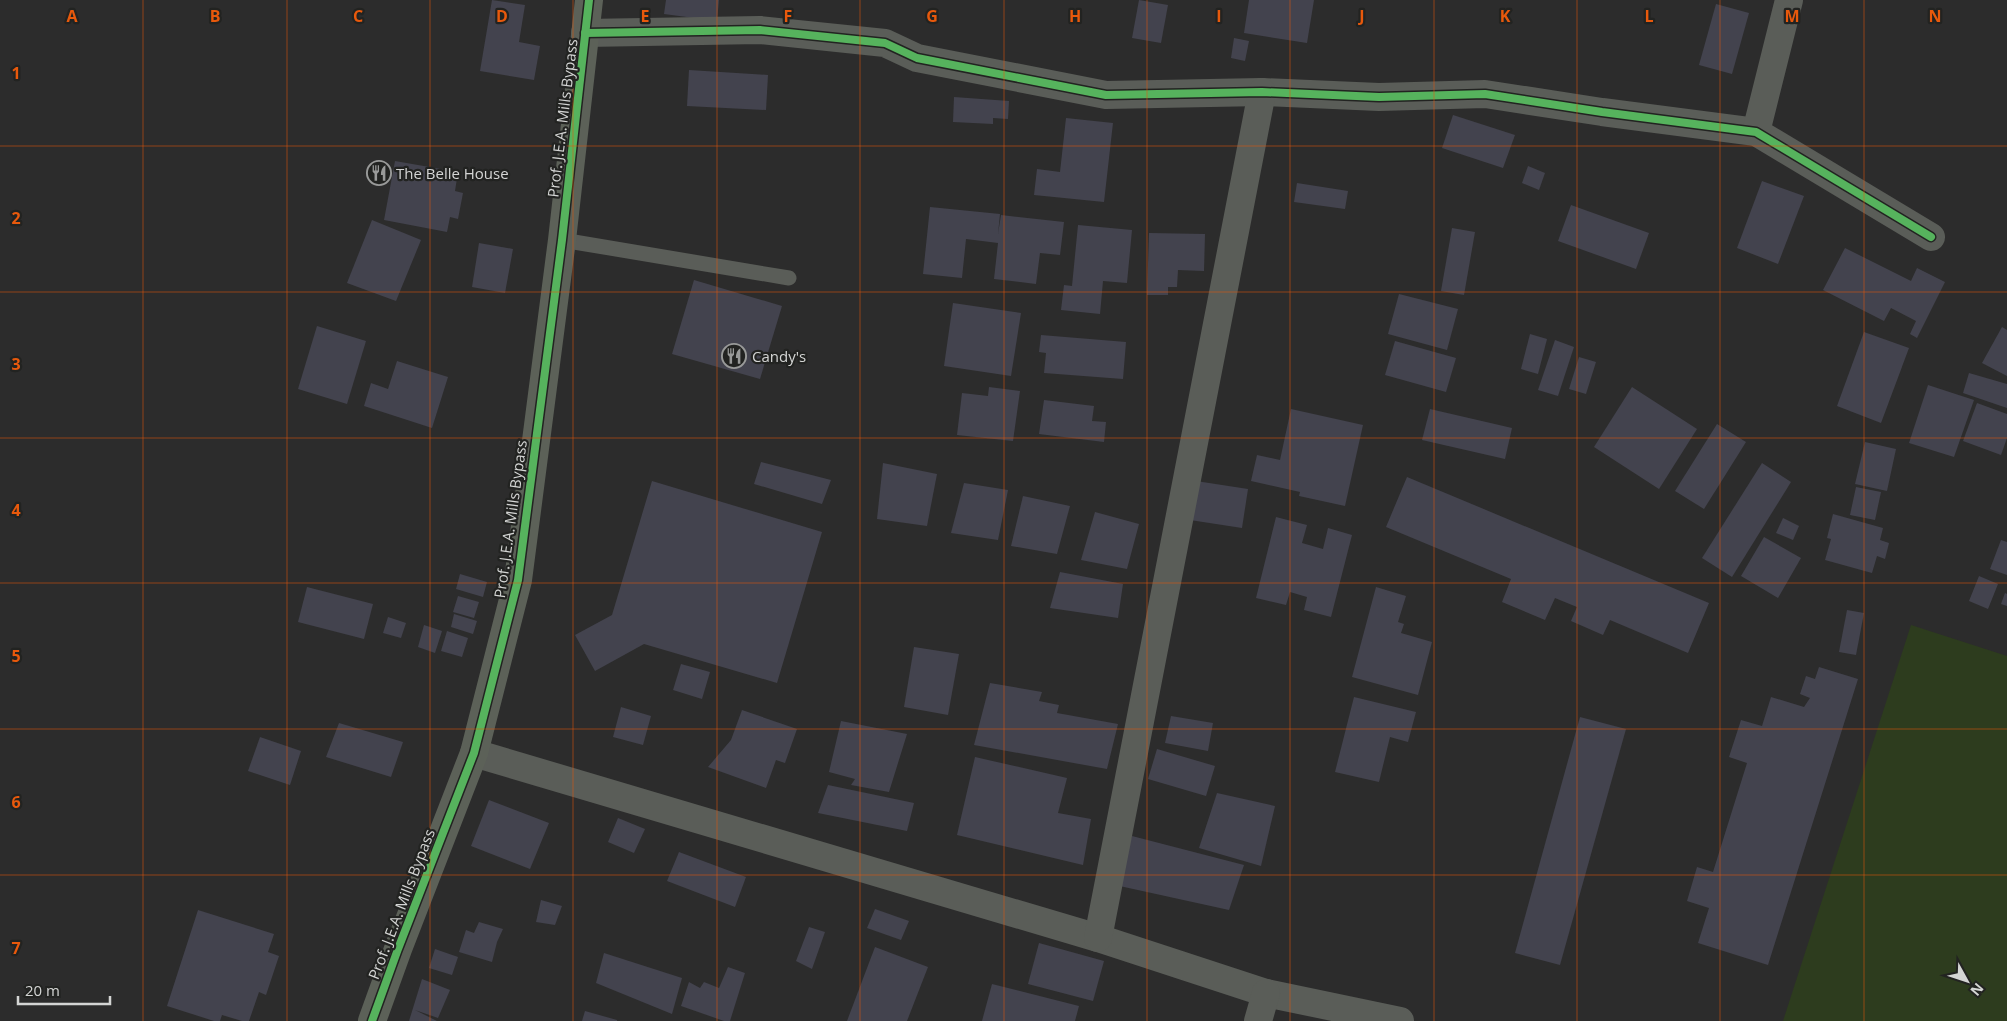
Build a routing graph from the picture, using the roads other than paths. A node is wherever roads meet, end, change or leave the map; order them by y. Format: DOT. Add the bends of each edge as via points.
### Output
graph roads {
  1 [pos="589,0"];
  2 [pos="1789,0"];
  3 [pos="586,33"];
  4 [pos="1262,92"];
  5 [pos="1756,132"];
  6 [pos="1931,237"];
  7 [pos="562,240"];
  8 [pos="789,278"];
  9 [pos="474,753"];
  10 [pos="1098,938"];
  11 [pos="1266,993"];
  12 [pos="372,1021"];
  13 [pos="1258,1021"];
  14 [pos="1400,1021"];
  1 -- 3 [label="street, Prof. J.E.A. Mills Bypass"];
  2 -- 5 [label="street"];
  3 -- 4 [label="street" via="760,30 885,43 917,58 1106,95"];
  3 -- 7 [label="street, Prof. J.E.A. Mills Bypass"];
  4 -- 5 [label="street" via="1379,97 1485,94"];
  4 -- 10 [label="street"];
  5 -- 6 [label="street"];
  7 -- 8 [label="lane"];
  7 -- 9 [label="street, Prof. J.E.A. Mills Bypass" via="518,580"];
  9 -- 10 [label="street"];
  9 -- 12 [label="street, Prof. J.E.A. Mills Bypass"];
  10 -- 11 [label="street"];
  11 -- 13 [label="street"];
  11 -- 14 [label="street"];
}
